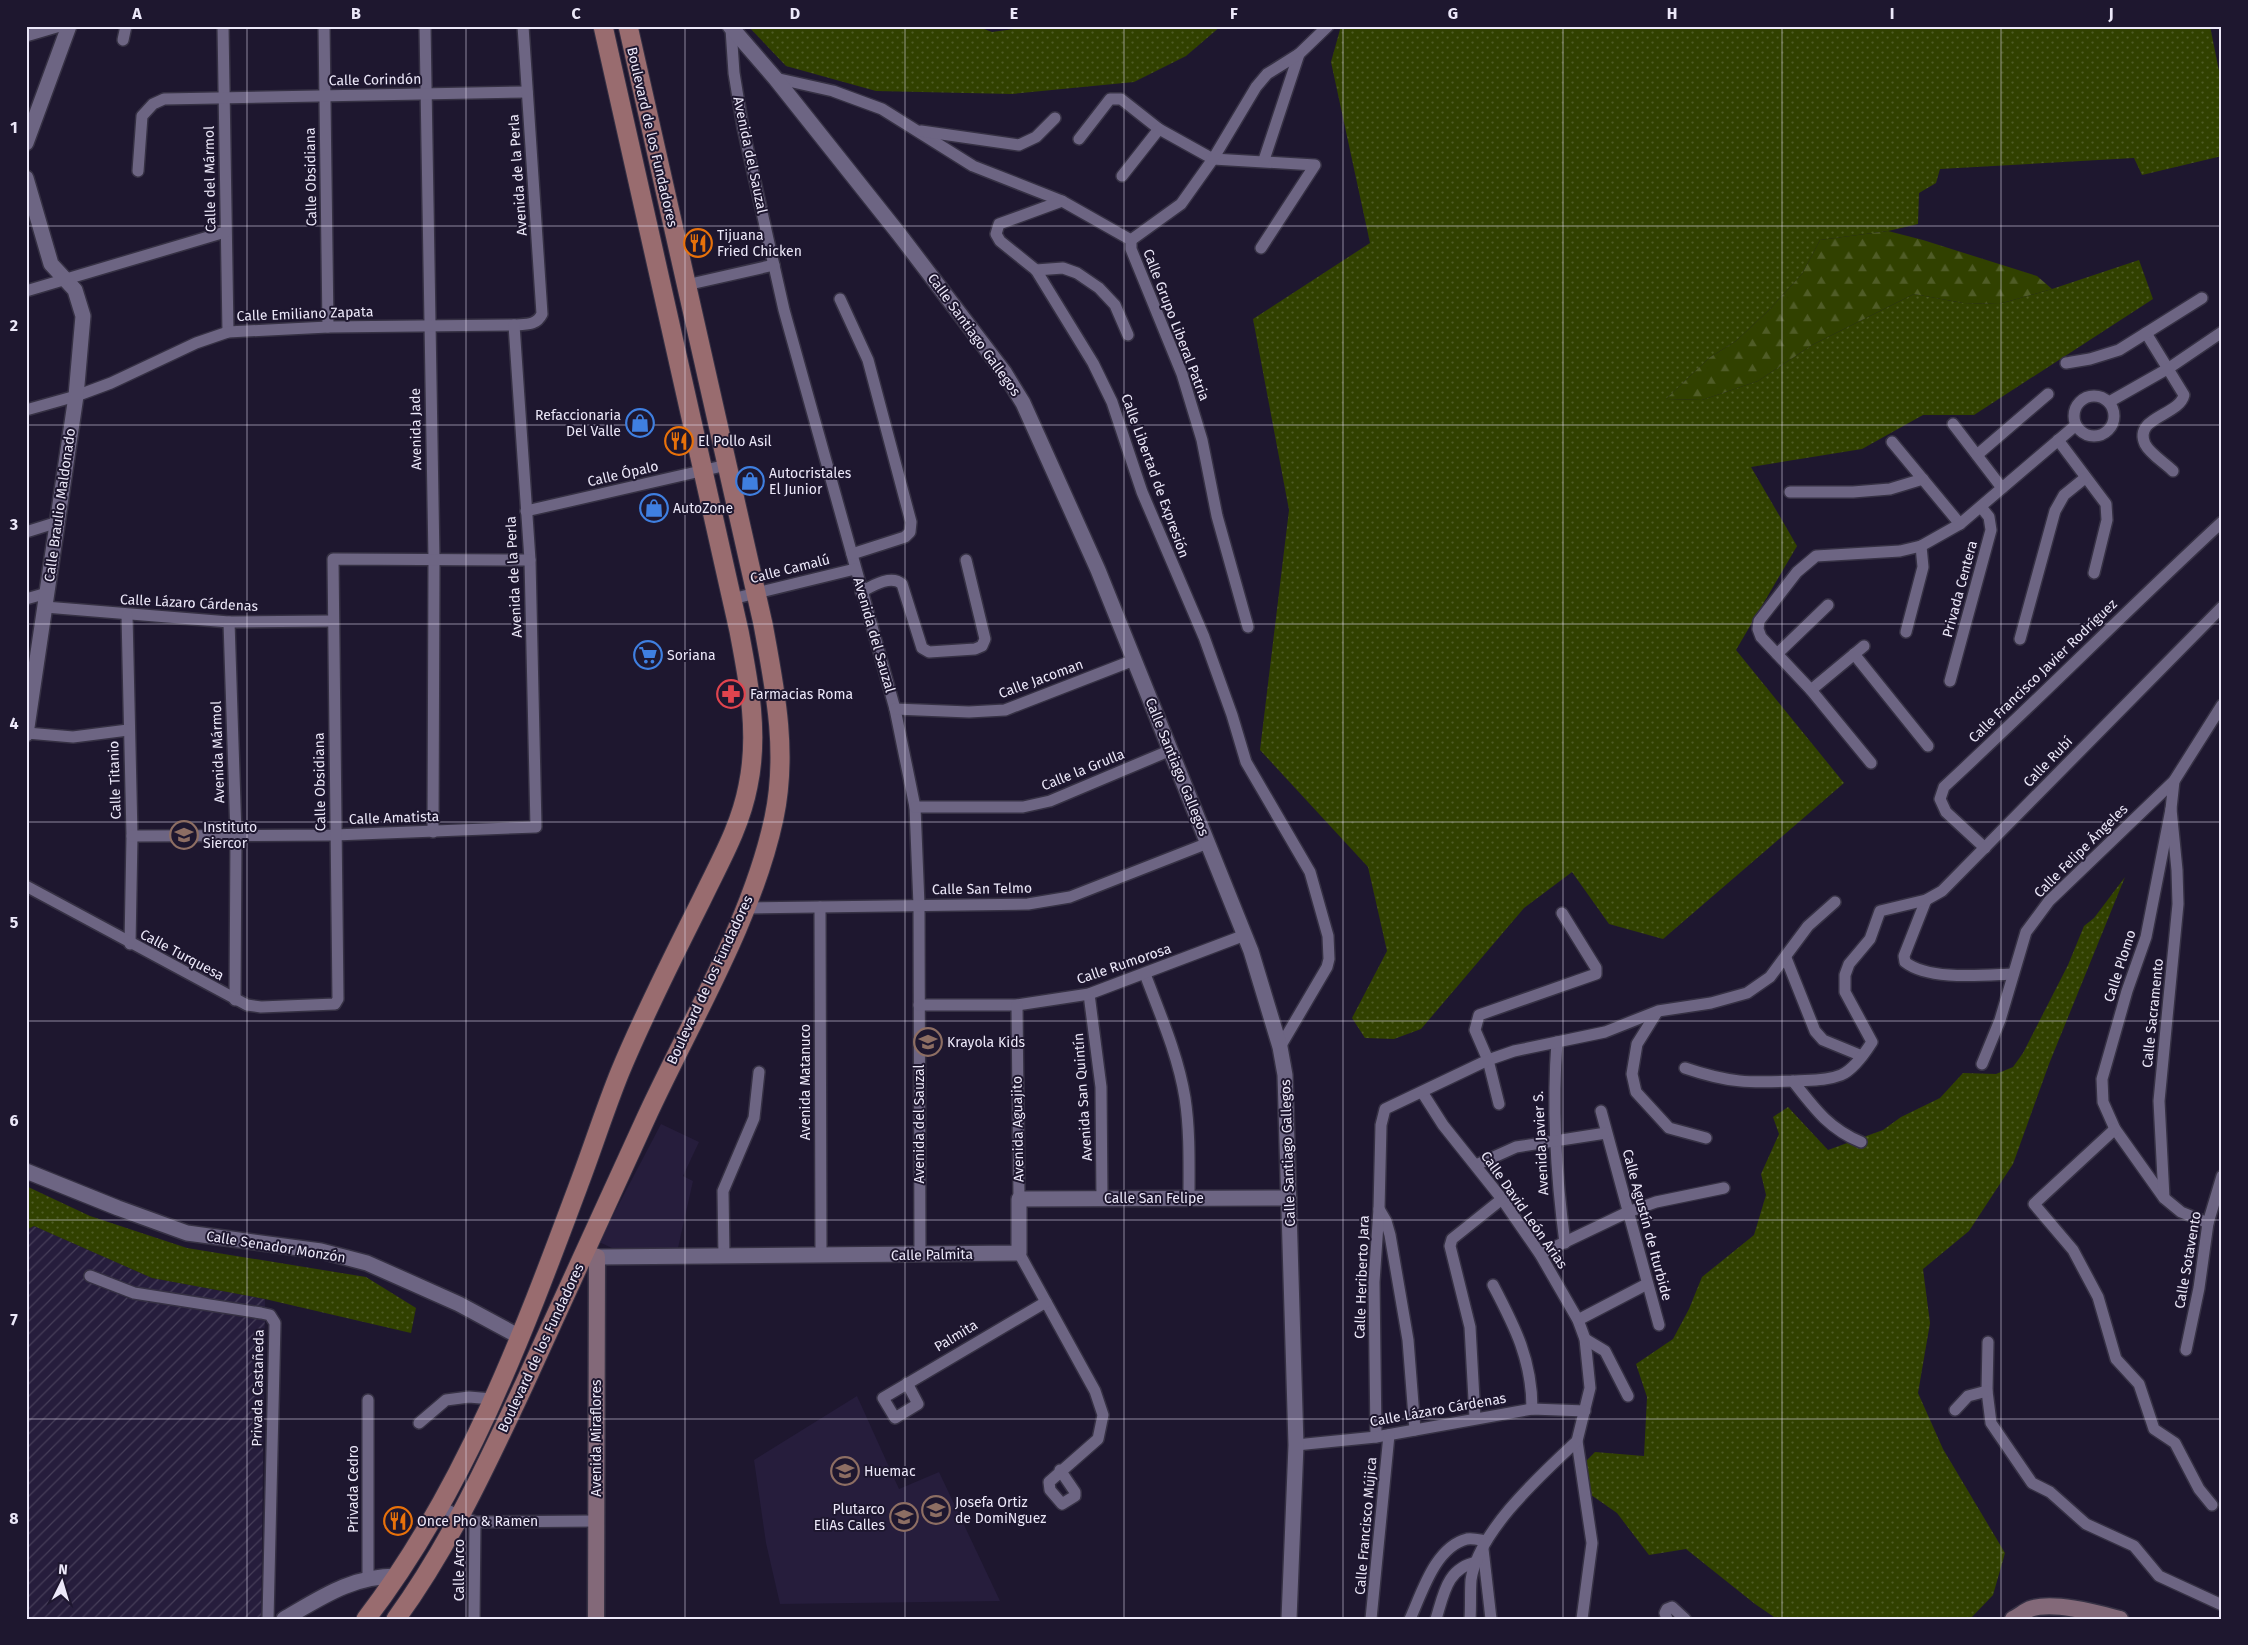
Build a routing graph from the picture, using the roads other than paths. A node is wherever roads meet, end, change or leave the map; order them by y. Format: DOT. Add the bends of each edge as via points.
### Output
graph roads {
  1 [pos="60,26"];
  2 [pos="70,26"];
  3 [pos="126,26"];
  4 [pos="223,26"];
  5 [pos="324,26"];
  6 [pos="425,26"];
  7 [pos="523,26"];
  8 [pos="603,26"];
  9 [pos="628,26"];
  10 [pos="1328,26"];
  11 [pos="731,28"];
  12 [pos="26,36"];
  13 [pos="123,40"];
  14 [pos="1299,54"];
  15 [pos="775,78"];
  16 [pos="527,92"];
  17 [pos="426,94"];
  18 [pos="224,96"];
  19 [pos="325,96"];
  20 [pos="1055,118"];
  21 [pos="1159,129"];
  22 [pos="917,130"];
  23 [pos="1079,139"];
  24 [pos="26,143"];
  25 [pos="1213,159"];
  26 [pos="1264,160"];
  27 [pos="138,171"];
  28 [pos="1122,176"];
  29 [pos="26,178"];
  30 [pos="1062,201"];
  31 [pos="225,232"];
  32 [pos="1131,240"];
  33 [pos="1261,248"];
  34 [pos="774,265"];
  35 [pos="1036,270"];
  36 [pos="66,280"];
  37 [pos="686,285"];
  38 [pos="26,290"];
  39 [pos="2202,298"];
  40 [pos="840,299"];
  41 [pos="539,321"];
  42 [pos="514,325"];
  43 [pos="429,326"];
  44 [pos="328,327"];
  45 [pos="228,332"];
  46 [pos="2222,332"];
  47 [pos="2146,333"];
  48 [pos="1128,335"];
  49 [pos="2066,363"];
  50 [pos="2169,368"];
  51 [pos="2048,394"];
  52 [pos="76,396"];
  53 [pos="2109,402"];
  54 [pos="26,410"];
  55 [pos="1953,424"];
  56 [pos="2076,424"];
  57 [pos="2058,440"];
  58 [pos="1892,442"];
  59 [pos="1977,455"];
  60 [pos="727,466"];
  61 [pos="703,471"];
  62 [pos="2173,471"];
  63 [pos="2085,478"];
  64 [pos="1922,479"];
  65 [pos="2002,488"];
  66 [pos="1790,492"];
  67 [pos="1981,506"];
  68 [pos="526,511"];
  69 [pos="58,522"];
  70 [pos="2222,522"];
  71 [pos="1960,524"];
  72 [pos="26,532"];
  73 [pos="1921,546"];
  74 [pos="852,554"];
  75 [pos="434,560"];
  76 [pos="530,560"];
  77 [pos="966,560"];
  78 [pos="855,569"];
  79 [pos="2094,573"];
  80 [pos="861,592"];
  81 [pos="757,593"];
  82 [pos="26,599"];
  83 [pos="732,599"];
  84 [pos="46,600"];
  85 [pos="1828,605"];
  86 [pos="2222,607"];
  87 [pos="127,615"];
  88 [pos="332,621"];
  89 [pos="229,622"];
  90 [pos="1248,627"];
  91 [pos="1906,632"];
  92 [pos="2020,639"];
  93 [pos="1864,646"];
  94 [pos="1777,654"];
  95 [pos="1854,654"];
  96 [pos="1134,660"];
  97 [pos="1950,680"];
  98 [pos="1811,690"];
  99 [pos="2222,705"];
  100 [pos="895,709"];
  101 [pos="128,730"];
  102 [pos="26,734"];
  103 [pos="1928,746"];
  104 [pos="1171,750"];
  105 [pos="1871,763"];
  106 [pos="2174,781"];
  107 [pos="915,807"];
  108 [pos="2171,809"];
  109 [pos="536,827"];
  110 [pos="433,832"];
  111 [pos="236,835"];
  112 [pos="336,835"];
  113 [pos="132,836"];
  114 [pos="1208,843"];
  115 [pos="1985,848"];
  116 [pos="26,886"];
  117 [pos="1926,900"];
  118 [pos="1835,902"];
  119 [pos="919,905"];
  120 [pos="820,907"];
  121 [pos="745,908"];
  122 [pos="1562,913"];
  123 [pos="1245,935"];
  124 [pos="130,944"];
  125 [pos="1786,958"];
  126 [pos="1145,974"];
  127 [pos="2013,974"];
  128 [pos="1089,994"];
  129 [pos="236,1000"];
  130 [pos="335,1004"];
  131 [pos="919,1005"];
  132 [pos="1016,1005"];
  133 [pos="1658,1011"];
  134 [pos="1557,1042"];
  135 [pos="1280,1047"];
  136 [pos="1862,1056"];
  137 [pos="1488,1060"];
  138 [pos="1982,1064"];
  139 [pos="1685,1068"];
  140 [pos="759,1072"];
  141 [pos="1793,1081"];
  142 [pos="1422,1092"];
  143 [pos="1499,1104"];
  144 [pos="1601,1112"];
  145 [pos="2115,1129"];
  146 [pos="1606,1133"];
  147 [pos="1706,1138"];
  148 [pos="1555,1140"];
  149 [pos="1861,1142"];
  150 [pos="1476,1165"];
  151 [pos="26,1170"];
  152 [pos="2222,1176"];
  153 [pos="1724,1188"];
  154 [pos="1189,1198"];
  155 [pos="1290,1198"];
  156 [pos="2164,1198"];
  157 [pos="1018,1199"];
  158 [pos="1102,1199"];
  159 [pos="1502,1199"];
  160 [pos="1379,1209"];
  161 [pos="1628,1212"];
  162 [pos="2208,1223"];
  163 [pos="1565,1243"];
  164 [pos="1019,1253"];
  165 [pos="1540,1254"];
  166 [pos="590,1255"];
  167 [pos="821,1256"];
  168 [pos="920,1256"];
  169 [pos="724,1257"];
  170 [pos="90,1276"];
  171 [pos="1647,1284"];
  172 [pos="1493,1285"];
  173 [pos="1046,1302"];
  174 [pos="1578,1320"];
  175 [pos="1659,1324"];
  176 [pos="520,1337"];
  177 [pos="1585,1338"];
  178 [pos="1988,1342"];
  179 [pos="2186,1350"];
  180 [pos="533,1367"];
  181 [pos="907,1383"];
  182 [pos="1987,1391"];
  183 [pos="1628,1396"];
  184 [pos="492,1399"];
  185 [pos="368,1400"];
  186 [pos="1532,1409"];
  187 [pos="1955,1410"];
  188 [pos="1585,1411"];
  189 [pos="1475,1418"];
  190 [pos="419,1423"];
  191 [pos="1415,1430"];
  192 [pos="1389,1435"];
  193 [pos="1376,1437"];
  194 [pos="1577,1441"];
  195 [pos="1296,1445"];
  196 [pos="1058,1472"];
  197 [pos="2212,1505"];
  198 [pos="440,1507"];
  199 [pos="468,1519"];
  200 [pos="596,1521"];
  201 [pos="1484,1544"];
  202 [pos="1477,1562"];
  203 [pos="397,1576"];
  204 [pos="368,1578"];
  205 [pos="2222,1605"];
  206 [pos="2014,1618"];
  207 [pos="268,1619"];
  208 [pos="284,1619"];
  209 [pos="366,1619"];
  210 [pos="396,1619"];
  211 [pos="474,1619"];
  212 [pos="596,1619"];
  213 [pos="1289,1619"];
  214 [pos="1371,1619"];
  215 [pos="1410,1619"];
  216 [pos="1436,1619"];
  217 [pos="1470,1619"];
  218 [pos="1491,1619"];
  219 [pos="1582,1619"];
  220 [pos="1667,1619"];
  221 [pos="1685,1619"];
  222 [pos="2120,1619"];
  1 -- 12 [label="street"];
  2 -- 24 [label="street"];
  3 -- 13 [label="street"];
  4 -- 18 [label="street, Calle del Mármol"];
  5 -- 19 [label="street, Calle Obsidiana"];
  6 -- 17 [label="street, Avenida Jade"];
  7 -- 16 [label="street, Avenida de la Perla"];
  8 -- 61 [label="main road, Boulevard de los Fundadores"];
  9 -- 37 [label="main road, Boulevard de los Fundadores"];
  10 -- 14 [label="street"];
  11 -- 15 [label="street, Calle Santiago Gallegos"];
  11 -- 34 [label="street, Avenida del Sauzal" via="743,128"];
  14 -- 25 [label="street" via="1280,64 1256,87"];
  14 -- 26 [label="street"];
  15 -- 22 [label="street, Calle Grupo Liberal Patria" via="859,99"];
  15 -- 96 [label="street, Calle Santiago Gallegos" via="1004,372 1043,446"];
  16 -- 17 [label="street, Calle Corindón"];
  16 -- 41 [label="street, Avenida de la Perla" via="542,314"];
  17 -- 19 [label="street, Calle Corindón"];
  17 -- 43 [label="street, Avenida Jade"];
  18 -- 19 [label="street, Calle Corindón"];
  18 -- 27 [label="street, Calle Corindón" via="164,99 153,104 142,116"];
  18 -- 31 [label="street, Calle del Mármol"];
  19 -- 44 [label="street, Calle Obsidiana"];
  20 -- 22 [label="street" via="1036,136 1019,145"];
  21 -- 23 [label="street" via="1116,98 1110,99"];
  21 -- 25 [label="street"];
  21 -- 28 [label="street"];
  22 -- 30 [label="street, Calle Grupo Liberal Patria" via="984,171"];
  25 -- 26 [label="street"];
  25 -- 32 [label="street" via="1180,204"];
  26 -- 33 [label="street" via="1316,165"];
  29 -- 36 [label="street, Calle Braulio Maldonado" via="51,264"];
  30 -- 32 [label="street, Calle Grupo Liberal Patria"];
  30 -- 35 [label="street, Calle Libertad de Expresión" via="999,224 996,229 1000,240"];
  31 -- 36 [label="street"];
  31 -- 45 [label="street, Calle del Mármol"];
  32 -- 90 [label="street, Calle Grupo Liberal Patria" via="1131,249 1182,374 1202,440 1217,516"];
  34 -- 37 [label="street"];
  34 -- 74 [label="street, Avenida del Sauzal"];
  35 -- 48 [label="street" via="1063,268 1099,288 1115,305"];
  35 -- 135 [label="street, Calle Libertad de Expresión" via="1112,402 1146,501 1204,637 1246,762 1310,872 1328,936 1329,959"];
  36 -- 38 [label="street"];
  36 -- 52 [label="street, Calle Braulio Maldonado" via="78,297 83,316"];
  37 -- 60 [label="main road, Boulevard de los Fundadores"];
  39 -- 47 [label="street"];
  40 -- 74 [label="street" via="868,360 910,522 910,532 905,537"];
  41 -- 42 [label="street, Calle Emiliano Zapata"];
  42 -- 43 [label="street, Calle Emiliano Zapata"];
  42 -- 68 [label="street, Avenida de la Perla"];
  43 -- 44 [label="street, Calle Emiliano Zapata"];
  43 -- 75 [label="street, Avenida Jade"];
  44 -- 45 [label="street, Calle Emiliano Zapata"];
  45 -- 52 [label="street, Calle Emiliano Zapata"];
  46 -- 50 [label="street"];
  47 -- 49 [label="street" via="2119,350"];
  47 -- 50 [label="street"];
  50 -- 53 [label="street"];
  50 -- 62 [label="street" via="2184,394 2182,402 2146,426 2144,435 2148,448"];
  51 -- 59 [label="street"];
  52 -- 54 [label="street, Calle Emiliano Zapata"];
  52 -- 69 [label="street, Calle Braulio Maldonado"];
  53 -- 56 [label="street" via="2094,396 2083,399 2076,408"];
  53 -- 56 [label="street" via="2114,418 2106,432 2089,435"];
  55 -- 59 [label="street"];
  56 -- 57 [label="street"];
  57 -- 63 [label="street"];
  57 -- 65 [label="street"];
  58 -- 64 [label="street"];
  59 -- 65 [label="street"];
  60 -- 61 [label="street, Calle Ópalo"];
  60 -- 81 [label="main road, Boulevard de los Fundadores"];
  61 -- 68 [label="street, Calle Ópalo"];
  61 -- 83 [label="main road, Boulevard de los Fundadores"];
  63 -- 79 [label="street" via="2106,504 2107,520"];
  63 -- 92 [label="street" via="2064,495 2055,511"];
  64 -- 66 [label="street" via="1890,489"];
  64 -- 71 [label="street"];
  65 -- 67 [label="street"];
  67 -- 71 [label="street"];
  67 -- 97 [label="street, Privada Centera" via="1989,518 1991,530"];
  68 -- 76 [label="street, Avenida de la Perla"];
  69 -- 72 [label="street"];
  69 -- 84 [label="street, Calle Braulio Maldonado"];
  70 -- 115 [label="street, Calle Francisco Javier Rodríguez" via="2126,610 2027,711 1944,787 1940,799 1946,812"];
  71 -- 73 [label="street"];
  73 -- 91 [label="street" via="1924,567"];
  73 -- 94 [label="street" via="1900,551 1816,556 1797,572 1759,621 1761,637"];
  74 -- 78 [label="street, Avenida del Sauzal"];
  75 -- 76 [label="street"];
  75 -- 88 [label="street, Calle Obsidiana" via="332,559"];
  75 -- 110 [label="street, Avenida Jade"];
  76 -- 109 [label="street, Avenida de la Perla"];
  77 -- 80 [label="street" via="985,639 975,650 929,652 922,648 898,580 892,579"];
  78 -- 80 [label="street, Avenida del Sauzal"];
  78 -- 81 [label="street, Calle Camalú"];
  80 -- 100 [label="street, Avenida del Sauzal"];
  81 -- 83 [label="street, Calle Camalú"];
  81 -- 121 [label="main road, Boulevard de los Fundadores" via="778,707 781,744 774,816"];
  82 -- 84 [label="street, Calle Lázaro Cárdenas"];
  83 -- 176 [label="main road, Boulevard de los Fundadores" via="754,728 752,763 738,822 620,1073"];
  84 -- 87 [label="street, Calle Lázaro Cárdenas"];
  84 -- 102 [label="street, Calle Braulio Maldonado"];
  85 -- 94 [label="street"];
  86 -- 115 [label="street, Calle Rubí"];
  87 -- 89 [label="street, Calle Lázaro Cárdenas"];
  87 -- 101 [label="street, Calle Titanio"];
  88 -- 89 [label="street, Calle Lázaro Cárdenas"];
  88 -- 112 [label="street, Calle Obsidiana"];
  89 -- 111 [label="street, Avenida Mármol"];
  93 -- 95 [label="street"];
  94 -- 98 [label="street"];
  95 -- 98 [label="street"];
  95 -- 103 [label="street"];
  96 -- 100 [label="street, Calle Jacoman" via="1005,710"];
  96 -- 104 [label="street, Calle Santiago Gallegos"];
  98 -- 105 [label="street"];
  99 -- 106 [label="street, Calle Felipe Ángeles"];
  100 -- 107 [label="street, Avenida del Sauzal"];
  101 -- 102 [label="street" via="73,737"];
  101 -- 113 [label="street, Calle Titanio"];
  104 -- 107 [label="street, Calle la Grulla" via="1036,805"];
  104 -- 114 [label="street, Calle Santiago Gallegos"];
  106 -- 108 [label="street, Calle Sacramento"];
  106 -- 127 [label="street, Calle Felipe Ángeles" via="2049,901 2026,932"];
  107 -- 119 [label="street, Avenida del Sauzal"];
  108 -- 145 [label="street, Calle Plomo" via="2146,938 2102,1079 2103,1102"];
  108 -- 156 [label="street, Calle Sacramento" via="2178,904 2159,1101"];
  109 -- 110 [label="street, Calle Amatista"];
  110 -- 112 [label="street, Calle Amatista"];
  111 -- 112 [label="street, Calle Amatista"];
  111 -- 113 [label="street, Calle Amatista"];
  111 -- 129 [label="street, Avenida Mármol"];
  112 -- 130 [label="street, Calle Obsidiana" via="338,998"];
  113 -- 124 [label="street, Calle Titanio"];
  114 -- 119 [label="street, Calle San Telmo" via="1070,897 1028,904"];
  114 -- 123 [label="street, Calle Santiago Gallegos"];
  115 -- 117 [label="street, Calle Rubí" via="1942,891"];
  116 -- 124 [label="street, Calle Turquesa"];
  117 -- 127 [label="street" via="1904,956 1905,962 1911,967 1940,974"];
  117 -- 136 [label="street, Calle Rubí" via="1880,911 1870,939 1849,964 1845,992 1872,1042"];
  118 -- 125 [label="street" via="1808,926"];
  119 -- 120 [label="street, Calle San Telmo"];
  119 -- 131 [label="street, Avenida del Sauzal"];
  120 -- 121 [label="street, Calle San Telmo"];
  120 -- 167 [label="street, Avenida Matanuco"];
  121 -- 166 [label="main road, Boulevard de los Fundadores"];
  122 -- 137 [label="street" via="1596,968 1596,974 1480,1015 1475,1030"];
  123 -- 126 [label="street, Calle Rumorosa"];
  123 -- 135 [label="street, Calle Santiago Gallegos"];
  124 -- 129 [label="street, Calle Turquesa"];
  125 -- 133 [label="street" via="1770,977 1747,992 1711,1003"];
  125 -- 136 [label="street" via="1815,1031 1823,1040"];
  126 -- 128 [label="street, Calle Rumorosa"];
  126 -- 154 [label="street" via="1176,1060 1185,1098"];
  127 -- 138 [label="street, Calle Felipe Ángeles" via="2000,1020"];
  128 -- 132 [label="street, Calle Rumorosa"];
  128 -- 158 [label="street, Avenida San Quintín" via="1101,1088"];
  129 -- 130 [label="street, Calle Turquesa" via="261,1007"];
  131 -- 132 [label="street, Calle Rumorosa"];
  131 -- 168 [label="street, Avenida del Sauzal"];
  132 -- 157 [label="street, Avenida Aguajito"];
  133 -- 134 [label="street" via="1605,1032"];
  133 -- 147 [label="street" via="1636,1044 1632,1074 1636,1092 1669,1128"];
  134 -- 137 [label="street"];
  134 -- 148 [label="street, Avenida Javier S."];
  135 -- 155 [label="street, Calle Santiago Gallegos" via="1286,1075"];
  136 -- 141 [label="street" via="1843,1074"];
  137 -- 142 [label="street"];
  137 -- 143 [label="street"];
  139 -- 141 [label="street" via="1743,1083"];
  140 -- 169 [label="street" via="754,1118 723,1191"];
  141 -- 149 [label="street" via="1834,1129"];
  142 -- 150 [label="street, Calle David León Arias" via="1443,1126"];
  142 -- 160 [label="street, Calle Heriberto Jara" via="1385,1109 1381,1117"];
  144 -- 146 [label="street, Calle Agustín de Iturbide"];
  145 -- 156 [label="street, Calle Plomo"];
  145 -- 197 [label="street" via="2034,1204 2073,1250 2098,1297 2116,1359 2140,1384 2154,1429 2175,1443"];
  146 -- 148 [label="street"];
  146 -- 161 [label="street, Calle Agustín de Iturbide"];
  148 -- 150 [label="street" via="1516,1147"];
  148 -- 163 [label="street, Avenida Javier S."];
  150 -- 159 [label="street, Calle David León Arias"];
  151 -- 176 [label="street, Calle Senador Monzón" via="187,1233 321,1251 367,1263 459,1304"];
  152 -- 162 [label="street, Calle Sotavento"];
  153 -- 161 [label="street" via="1656,1202"];
  154 -- 155 [label="street, Calle San Felipe"];
  154 -- 158 [label="street, Calle San Felipe"];
  155 -- 195 [label="street, Calle Santiago Gallegos"];
  156 -- 162 [label="street" via="2181,1212"];
  157 -- 158 [label="street, Calle San Felipe"];
  157 -- 164 [label="street, Avenida Aguajito"];
  159 -- 165 [label="street, Calle David León Arias"];
  159 -- 189 [label="street" via="1452,1239 1450,1246 1470,1327"];
  160 -- 191 [label="street" via="1390,1235 1408,1340"];
  160 -- 193 [label="street, Calle Heriberto Jara" via="1374,1282"];
  161 -- 163 [label="street"];
  161 -- 171 [label="street, Calle Agustín de Iturbide"];
  162 -- 179 [label="street, Calle Sotavento"];
  163 -- 165 [label="street"];
  164 -- 168 [label="street, Calle Palmita"];
  164 -- 173 [label="street"];
  165 -- 174 [label="street, Calle David León Arias"];
  166 -- 169 [label="street, Calle Palmita"];
  166 -- 180 [label="main road, Boulevard de los Fundadores"];
  166 -- 200 [label="main road, Avenida Miraflores"];
  167 -- 168 [label="street, Calle Palmita"];
  167 -- 169 [label="street, Calle Palmita"];
  170 -- 207 [label="street, Privada Castañeda" via="134,1293 270,1315 274,1323"];
  171 -- 174 [label="street"];
  171 -- 175 [label="street, Calle Agustín de Iturbide"];
  172 -- 186 [label="street" via="1518,1334 1527,1362 1532,1385"];
  173 -- 181 [label="street, Palmita"];
  173 -- 196 [label="street" via="1094,1390 1103,1415 1098,1438"];
  174 -- 177 [label="street, Calle David León Arias"];
  176 -- 180 [label="main road" via="531,1355"];
  176 -- 184 [label="main road, Boulevard de los Fundadores"];
  177 -- 183 [label="street" via="1605,1351"];
  177 -- 188 [label="street, Calle David León Arias" via="1590,1388"];
  178 -- 182 [label="street"];
  180 -- 199 [label="main road, Boulevard de los Fundadores"];
  181 -- 181 [label="street, Palmita" via="883,1398 895,1418 918,1404"];
  182 -- 187 [label="street" via="1968,1396"];
  182 -- 205 [label="street" via="1991,1423 2032,1483 2050,1492 2086,1524 2134,1546 2159,1576"];
  184 -- 190 [label="street" via="446,1400"];
  184 -- 198 [label="main road, Boulevard de los Fundadores"];
  185 -- 204 [label="street, Privada Cedro"];
  186 -- 188 [label="street, Calle Lázaro Cárdenas"];
  186 -- 189 [label="street, Calle Lázaro Cárdenas"];
  188 -- 194 [label="street, Calle David León Arias"];
  189 -- 191 [label="street, Calle Lázaro Cárdenas"];
  191 -- 192 [label="street, Calle Lázaro Cárdenas"];
  192 -- 193 [label="street, Calle Lázaro Cárdenas"];
  192 -- 214 [label="street, Calle Francisco Mújica"];
  193 -- 195 [label="street, Calle Lázaro Cárdenas"];
  194 -- 201 [label="street" via="1544,1472"];
  194 -- 219 [label="street" via="1592,1534"];
  195 -- 213 [label="street, Calle Santiago Gallegos"];
  198 -- 199 [label="street"];
  198 -- 203 [label="main road, Boulevard de los Fundadores"];
  199 -- 200 [label="street"];
  199 -- 210 [label="main road, Boulevard de los Fundadores"];
  199 -- 211 [label="street, Calle Arco"];
  200 -- 212 [label="main road, Avenida Miraflores"];
  201 -- 202 [label="street"];
  201 -- 215 [label="street" via="1468,1539 1452,1546 1434,1568"];
  201 -- 218 [label="street"];
  202 -- 216 [label="street" via="1460,1567 1454,1574"];
  202 -- 217 [label="street" via="1472,1580"];
  203 -- 204 [label="street"];
  203 -- 209 [label="main road, Boulevard de los Fundadores"];
  204 -- 208 [label="street" via="341,1586"];
  206 -- 222 [label="main road" via="2030,1609 2048,1607 2094,1612"];
  220 -- 221 [label="street" via="1667,1609 1672,1607"];
}
